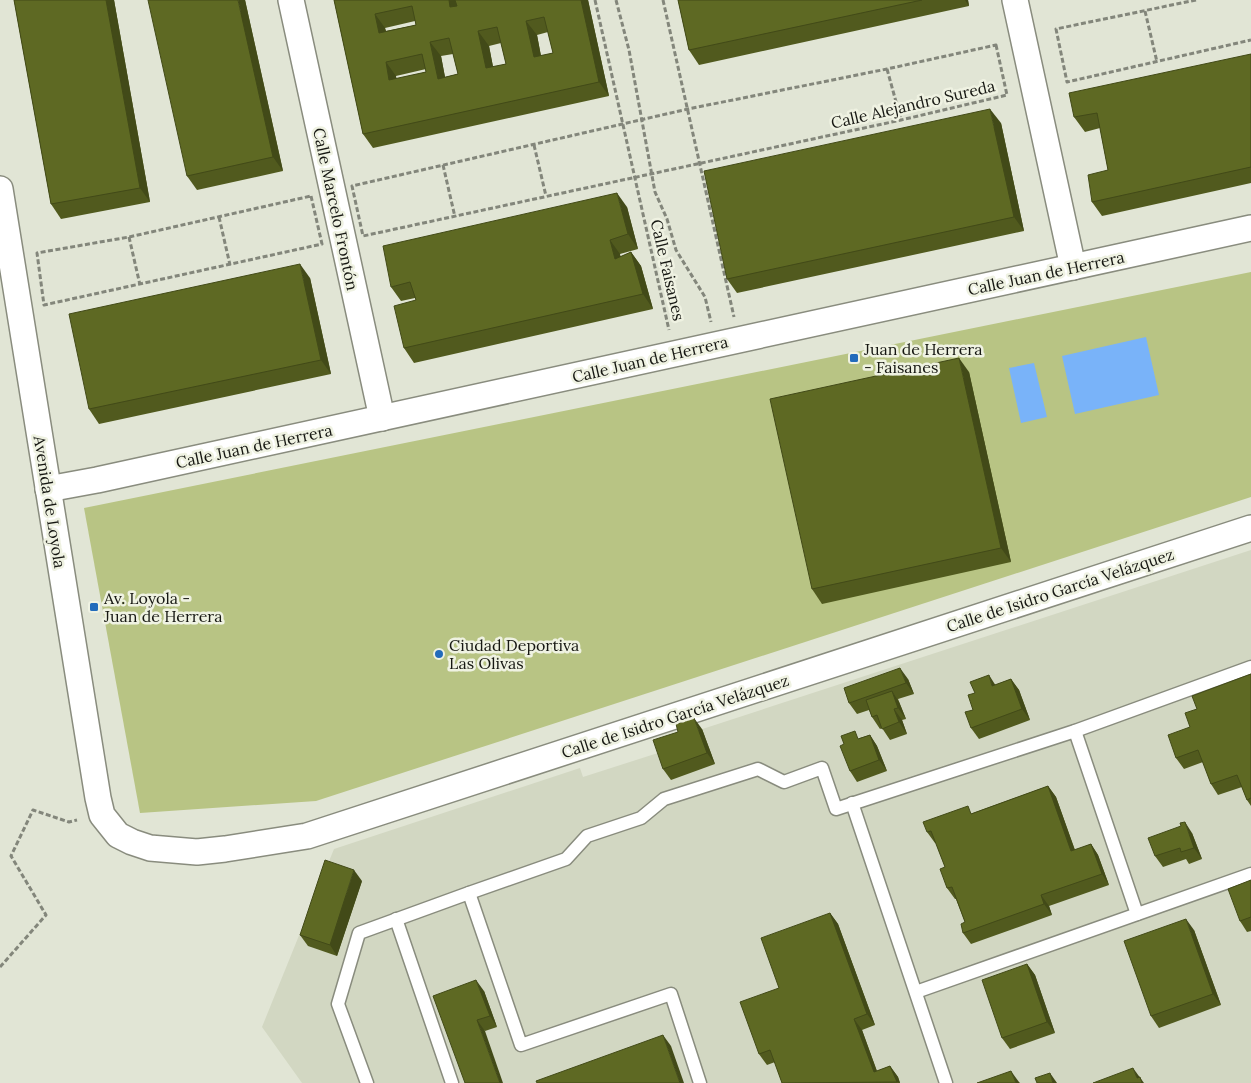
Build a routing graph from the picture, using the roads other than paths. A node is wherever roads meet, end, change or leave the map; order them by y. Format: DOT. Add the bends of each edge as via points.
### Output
graph roads {
  1 [pos="291,0"];
  2 [pos="1015,0"];
  3 [pos="0,189"];
  4 [pos="1251,228"];
  5 [pos="1072,267"];
  6 [pos="10,319"];
  7 [pos="382,418"];
  8 [pos="48,489"];
  9 [pos="1251,528"];
  10 [pos="1251,667"];
  11 [pos="1075,731"];
  12 [pos="852,803"];
  13 [pos="102,815"];
  14 [pos="1251,874"];
  15 [pos="469,893"];
  16 [pos="1137,914"];
  17 [pos="396,919"];
  18 [pos="916,992"];
  19 [pos="367,1083"];
  20 [pos="452,1083"];
  21 [pos="700,1083"];
  22 [pos="946,1083"];
  1 -- 7 [label="street, Calle Marcelo Frontón"];
  2 -- 5 [label="street"];
  3 -- 6 [label="street, Avenida de Loyola"];
  4 -- 5 [label="street, Calle Juan de Herrera"];
  5 -- 7 [label="street, Calle Juan de Herrera"];
  6 -- 8 [label="street, Avenida de Loyola"];
  7 -- 8 [label="street, Calle Juan de Herrera"];
  8 -- 13 [label="street, Avenida de Loyola"];
  9 -- 13 [label="street, Calle de Isidro García Velázquez" via="307,836 197,852 169,850 150,848 118,835"];
  10 -- 11 [label="lane"];
  11 -- 12 [label="lane"];
  11 -- 16 [label="lane"];
  12 -- 15 [label="lane" via="836,808 822,768 784,782 758,769 664,799 641,818 587,836 566,859"];
  12 -- 18 [label="lane"];
  14 -- 16 [label="lane"];
  15 -- 17 [label="lane"];
  15 -- 21 [label="lane" via="521,1045 671,994"];
  16 -- 18 [label="lane"];
  17 -- 19 [label="lane" via="359,933 338,1004"];
  17 -- 20 [label="lane"];
  18 -- 22 [label="lane"];
}
